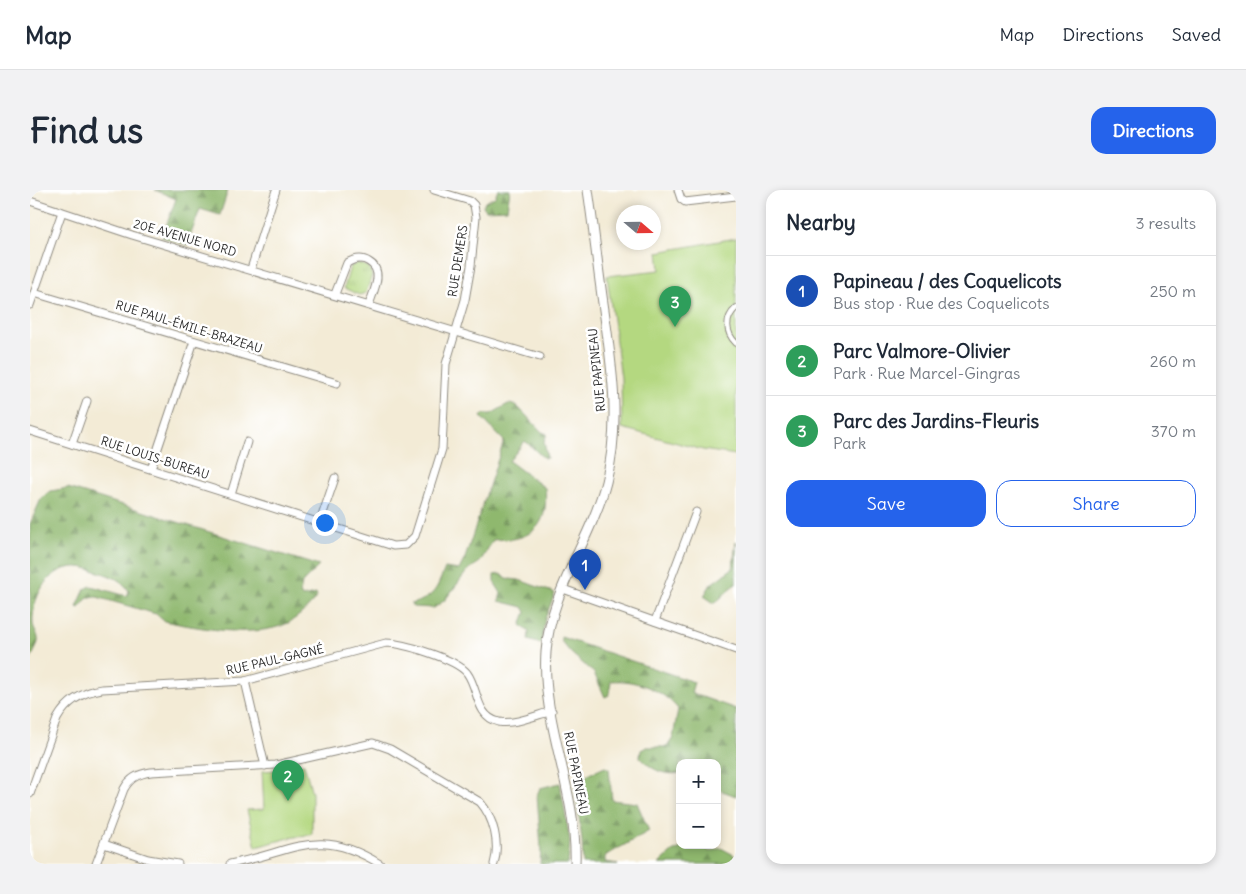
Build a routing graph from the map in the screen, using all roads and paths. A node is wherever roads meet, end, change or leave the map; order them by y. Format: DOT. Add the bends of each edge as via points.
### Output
graph roads {
  1 [pos="276,190"];
  2 [pos="434,190"];
  3 [pos="588,190"];
  4 [pos="678,190"];
  5 [pos="736,196"];
  6 [pos="30,201"];
  7 [pos="62,212"];
  8 [pos="251,269"];
  9 [pos="34,293"];
  10 [pos="335,294"];
  11 [pos="30,305"];
  12 [pos="369,305"];
  13 [pos="736,308"];
  14 [pos="455,331"];
  15 [pos="194,340"];
  16 [pos="736,343"];
  17 [pos="540,357"];
  18 [pos="337,383"];
  19 [pos="87,400"];
  20 [pos="30,431"];
  21 [pos="247,442"];
  22 [pos="72,444"];
  23 [pos="151,469"];
  24 [pos="335,478"];
  25 [pos="231,494"];
  26 [pos="696,512"];
  27 [pos="320,522"];
  28 [pos="563,590"];
  29 [pos="655,621"];
  30 [pos="736,650"];
  31 [pos="245,681"];
  32 [pos="552,712"];
  33 [pos="265,766"];
  34 [pos="30,794"];
  35 [pos="104,844"];
  36 [pos="96,864"];
  37 [pos="178,864"];
  38 [pos="230,864"];
  39 [pos="380,864"];
  40 [pos="494,864"];
  41 [pos="575,864"];
  1 -- 8 [label="street"];
  2 -- 14 [label="street, RUE DEMERS" via="470,202 476,210 469,282"];
  3 -- 28 [label="street, RUE PAPINEAU" via="613,376 614,426 610,462 600,500"];
  4 -- 5 [label="street" via="685,202"];
  6 -- 7 [label="street, 20E AVENUE NORD"];
  7 -- 8 [label="street, 20E AVENUE NORD"];
  7 -- 9 [label="street"];
  8 -- 10 [label="street, 20E AVENUE NORD"];
  9 -- 11 [label="street"];
  9 -- 15 [label="street, RUE PAUL-ÉMILE-BRAZEAU"];
  10 -- 12 [label="street, 20E AVENUE NORD"];
  10 -- 12 [label="street" via="347,263 365,260 372,263 378,276"];
  12 -- 14 [label="street, 20E AVENUE NORD"];
  13 -- 16 [label="street" via="727,324"];
  14 -- 17 [label="street, 20E AVENUE NORD"];
  14 -- 27 [label="street, RUE LOUIS-BUREAU" via="445,378 442,449 415,536 406,545 393,546"];
  15 -- 18 [label="street, RUE PAUL-ÉMILE-BRAZEAU"];
  15 -- 23 [label="street"];
  19 -- 22 [label="street"];
  20 -- 22 [label="street, RUE LOUIS-BUREAU"];
  21 -- 25 [label="street"];
  22 -- 23 [label="street, RUE LOUIS-BUREAU"];
  23 -- 25 [label="street, RUE LOUIS-BUREAU"];
  24 -- 27 [label="street"];
  25 -- 27 [label="street, RUE LOUIS-BUREAU"];
  26 -- 29 [label="street"];
  28 -- 29 [label="street"];
  28 -- 32 [label="street, RUE PAPINEAU" via="550,620 546,649"];
  29 -- 30 [label="street"];
  31 -- 32 [label="street, RUE PAUL-GAGNÉ" via="394,643 462,668 482,710 493,719 506,722"];
  31 -- 33 [label="street"];
  31 -- 34 [label="street, RUE PAUL-GAGNÉ" via="102,689 77,697 57,719"];
  32 -- 41 [label="street, RUE PAPINEAU" via="574,828"];
  33 -- 35 [label="street" via="138,775 124,789"];
  33 -- 40 [label="street" via="287,764 367,743 384,746 480,802 494,828"];
  35 -- 36 [label="street"];
  35 -- 37 [label="street" via="148,859"];
  38 -- 39 [label="street" via="292,847 322,843 350,848"];
}
